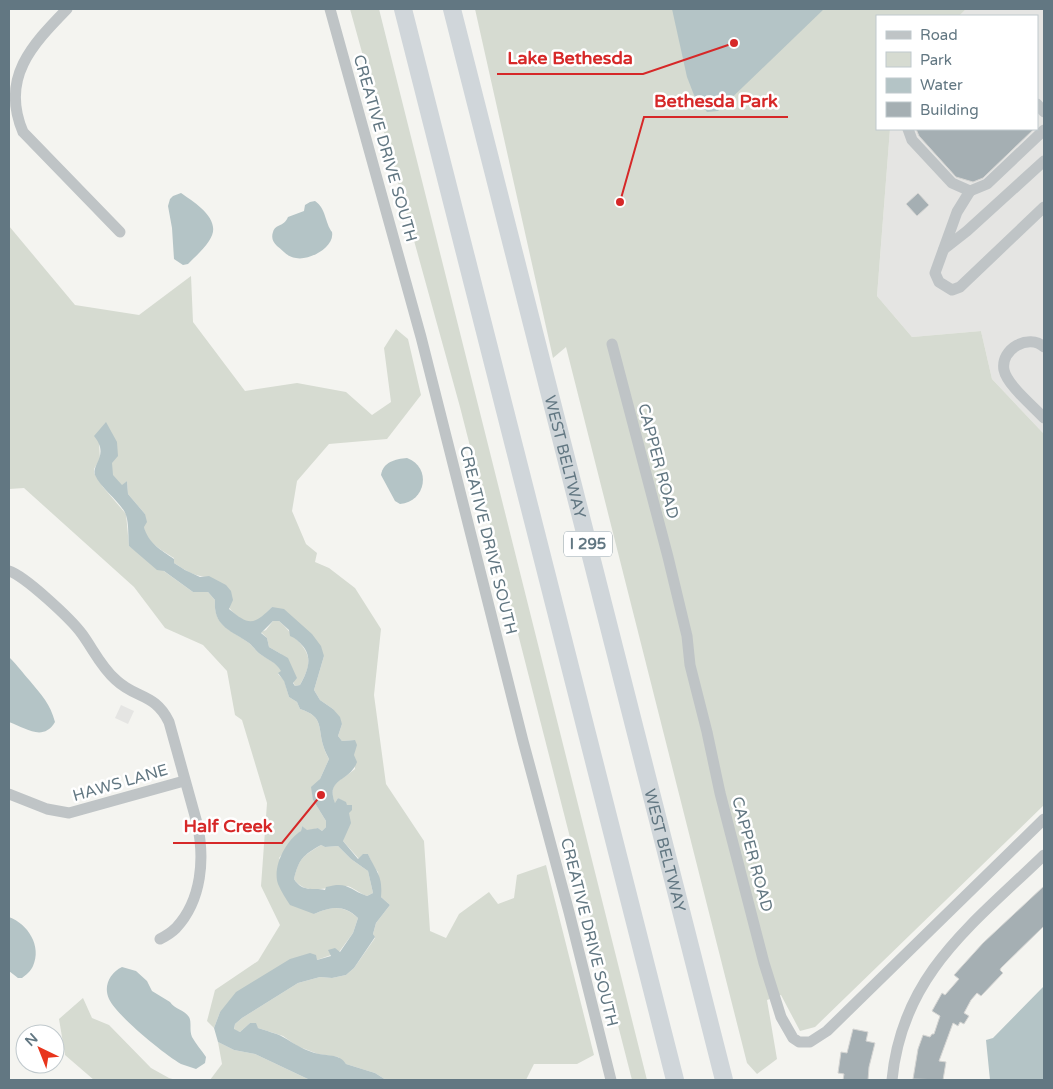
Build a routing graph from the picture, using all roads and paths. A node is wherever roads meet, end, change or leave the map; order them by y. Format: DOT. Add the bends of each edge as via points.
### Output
graph roads {
  1 [pos="67,9"];
  2 [pos="330,9"];
  3 [pos="403,9"];
  4 [pos="452,9"];
  5 [pos="908,130"];
  6 [pos="1044,130"];
  7 [pos="1044,161"];
  8 [pos="970,190"];
  9 [pos="1044,207"];
  10 [pos="120,232"];
  11 [pos="944,249"];
  12 [pos="612,344"];
  13 [pos="1044,347"];
  14 [pos="1044,418"];
  15 [pos="9,571"];
  16 [pos="184,781"];
  17 [pos="9,794"];
  18 [pos="1044,819"];
  19 [pos="1044,855"];
  20 [pos="160,939"];
  21 [pos="611,1080"];
  22 [pos="675,1080"];
  23 [pos="724,1080"];
  24 [pos="892,1080"];
  1 -- 10 [label="street" via="16,64 9,93 11,108 23,132"];
  2 -- 21 [label="street, CREATIVE DRIVE SOUTH" via="421,337"];
  3 -- 22 [label="highway, I 295"];
  4 -- 23 [label="highway, WEST BELTWAY / I 295"];
  5 -- 8 [label="street" via="912,140 952,183"];
  6 -- 8 [label="street" via="987,184"];
  7 -- 11 [label="street"];
  8 -- 11 [label="street" via="957,212"];
  9 -- 11 [label="street" via="960,287 952,290 939,282 935,274"];
  12 -- 18 [label="street, CAPPER ROAD" via="668,557 690,665 764,963 781,1017 793,1038 799,1042 810,1042 827,1030"];
  13 -- 14 [label="street" via="1032,342 1021,343 1005,358 1004,369 1008,380"];
  15 -- 16 [label="street" via="24,579 71,621 119,683 148,698 164,712"];
  16 -- 17 [label="street, HAWS LANE" via="69,813 47,809"];
  16 -- 20 [label="street" via="200,840 198,885 183,920"];
  19 -- 24 [label="street" via="947,950 932,969 908,1011 900,1034"];
}
